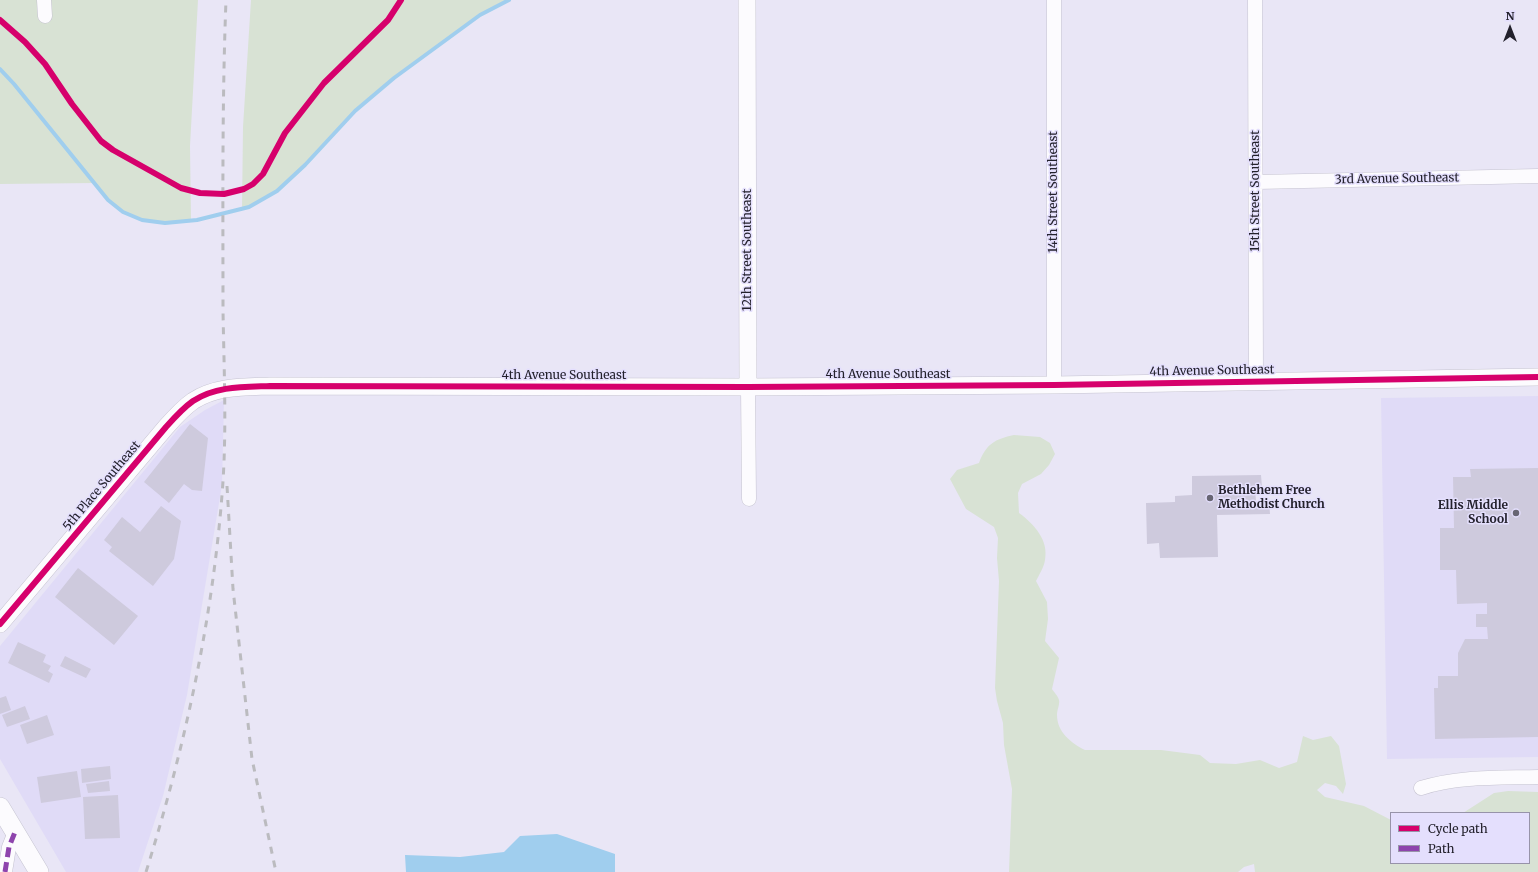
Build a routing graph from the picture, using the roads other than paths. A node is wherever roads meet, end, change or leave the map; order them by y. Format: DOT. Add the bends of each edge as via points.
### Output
graph roads {
  1 [pos="44,0"];
  2 [pos="747,0"];
  3 [pos="1054,0"];
  4 [pos="1255,0"];
  5 [pos="45,16"];
  6 [pos="1538,176"];
  7 [pos="1256,182"];
  8 [pos="1538,377"];
  9 [pos="1256,382"];
  10 [pos="1054,385"];
  11 [pos="237,387"];
  12 [pos="748,387"];
  13 [pos="749,499"];
  14 [pos="0,624"];
  15 [pos="1538,777"];
  16 [pos="1421,788"];
  17 [pos="0,807"];
  18 [pos="15,832"];
  19 [pos="5,872"];
  20 [pos="39,872"];
  1 -- 5 [label="street"];
  2 -- 12 [label="street, 12th Street Southeast"];
  3 -- 10 [label="street, 14th Street Southeast"];
  4 -- 7 [label="street, 15th Street Southeast"];
  6 -- 7 [label="street, 3rd Avenue Southeast"];
  7 -- 9 [label="street, 15th Street Southeast"];
  8 -- 9 [label="street, 4th Avenue Southeast"];
  9 -- 10 [label="street, 4th Avenue Southeast"];
  10 -- 12 [label="street, 4th Avenue Southeast"];
  11 -- 12 [label="street, 4th Avenue Southeast"];
  11 -- 14 [label="street, 5th Place Southeast" via="205,394 184,408"];
  12 -- 13 [label="street, 12th Street Southeast"];
  15 -- 16 [label="street" via="1476,778"];
  17 -- 18 [label="main road"];
  18 -- 19 [label="street" via="9,847"];
  18 -- 20 [label="main road"];
}
